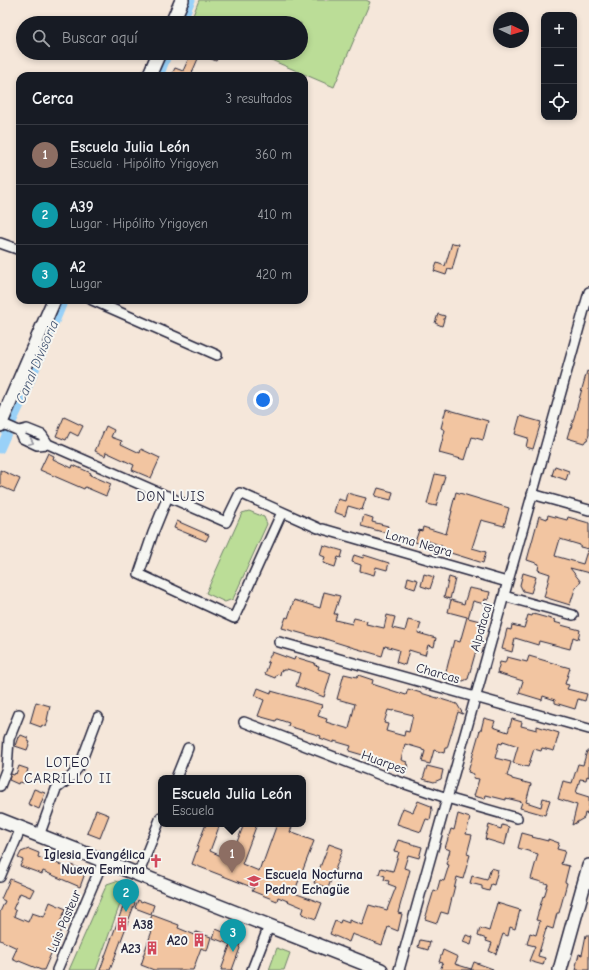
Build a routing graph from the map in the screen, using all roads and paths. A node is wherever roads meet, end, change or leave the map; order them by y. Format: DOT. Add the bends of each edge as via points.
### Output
graph roads {
  1 [pos="182,0"];
  2 [pos="175,16"];
  3 [pos="156,60"];
  4 [pos="151,72"];
  5 [pos="0,242"];
  6 [pos="16,248"];
  7 [pos="589,292"];
  8 [pos="52,304"];
  9 [pos="101,304"];
  10 [pos="217,355"];
  11 [pos="0,424"];
  12 [pos="532,494"];
  13 [pos="168,496"];
  14 [pos="589,510"];
  15 [pos="282,512"];
  16 [pos="507,582"];
  17 [pos="504,596"];
  18 [pos="573,615"];
  19 [pos="279,642"];
  20 [pos="475,697"];
  21 [pos="19,714"];
  22 [pos="98,717"];
  23 [pos="244,722"];
  24 [pos="589,729"];
  25 [pos="188,748"];
  26 [pos="177,775"];
  27 [pos="0,786"];
  28 [pos="447,798"];
  29 [pos="517,818"];
  30 [pos="0,820"];
  31 [pos="158,825"];
  32 [pos="21,828"];
  33 [pos="39,836"];
  34 [pos="103,861"];
  35 [pos="589,866"];
  36 [pos="138,875"];
  37 [pos="0,877"];
  38 [pos="586,888"];
  39 [pos="269,926"];
  40 [pos="363,967"];
  41 [pos="57,970"];
  42 [pos="252,970"];
  43 [pos="381,970"];
  44 [pos="399,970"];
  45 [pos="560,970"];
  1 -- 2 [label="main road"];
  3 -- 4 [label="main road"];
  5 -- 6 [label="street"];
  7 -- 12 [label="street, Alpatacal"];
  8 -- 11 [label="main road"];
  9 -- 10 [label="street"];
  11 -- 13 [label="street" via="19,431 27,428 42,435 48,444"];
  12 -- 14 [label="street"];
  12 -- 16 [label="street, Alpatacal"];
  13 -- 15 [label="street, Loma Negra" via="226,522 240,493"];
  13 -- 15 [label="street" via="139,574 234,618"];
  15 -- 16 [label="street, Loma Negra" via="320,529"];
  16 -- 17 [label="street, Alpatacal"];
  17 -- 18 [label="street"];
  17 -- 20 [label="street, Alpatacal"];
  19 -- 20 [label="street, Charcas"];
  20 -- 24 [label="street, Charcas"];
  20 -- 28 [label="street, Alpatacal"];
  21 -- 27 [label="street" via="10,739 7,768"];
  22 -- 33 [label="street" via="80,765 71,777 56,789"];
  23 -- 28 [label="street, Huarpes"];
  25 -- 26 [label="street"];
  28 -- 29 [label="street, Huarpes"];
  28 -- 44 [label="street, Alpatacal"];
  30 -- 32 [label="main road"];
  31 -- 36 [label="street"];
  32 -- 33 [label="main road"];
  32 -- 37 [label="street"];
  33 -- 34 [label="main road"];
  34 -- 36 [label="main road"];
  34 -- 41 [label="street, Luis Pasteur"];
  35 -- 38 [label="main road"];
  36 -- 39 [label="main road"];
  38 -- 45 [label="main road"];
  39 -- 40 [label="main road"];
  39 -- 42 [label="street"];
  40 -- 43 [label="main road"];
}
